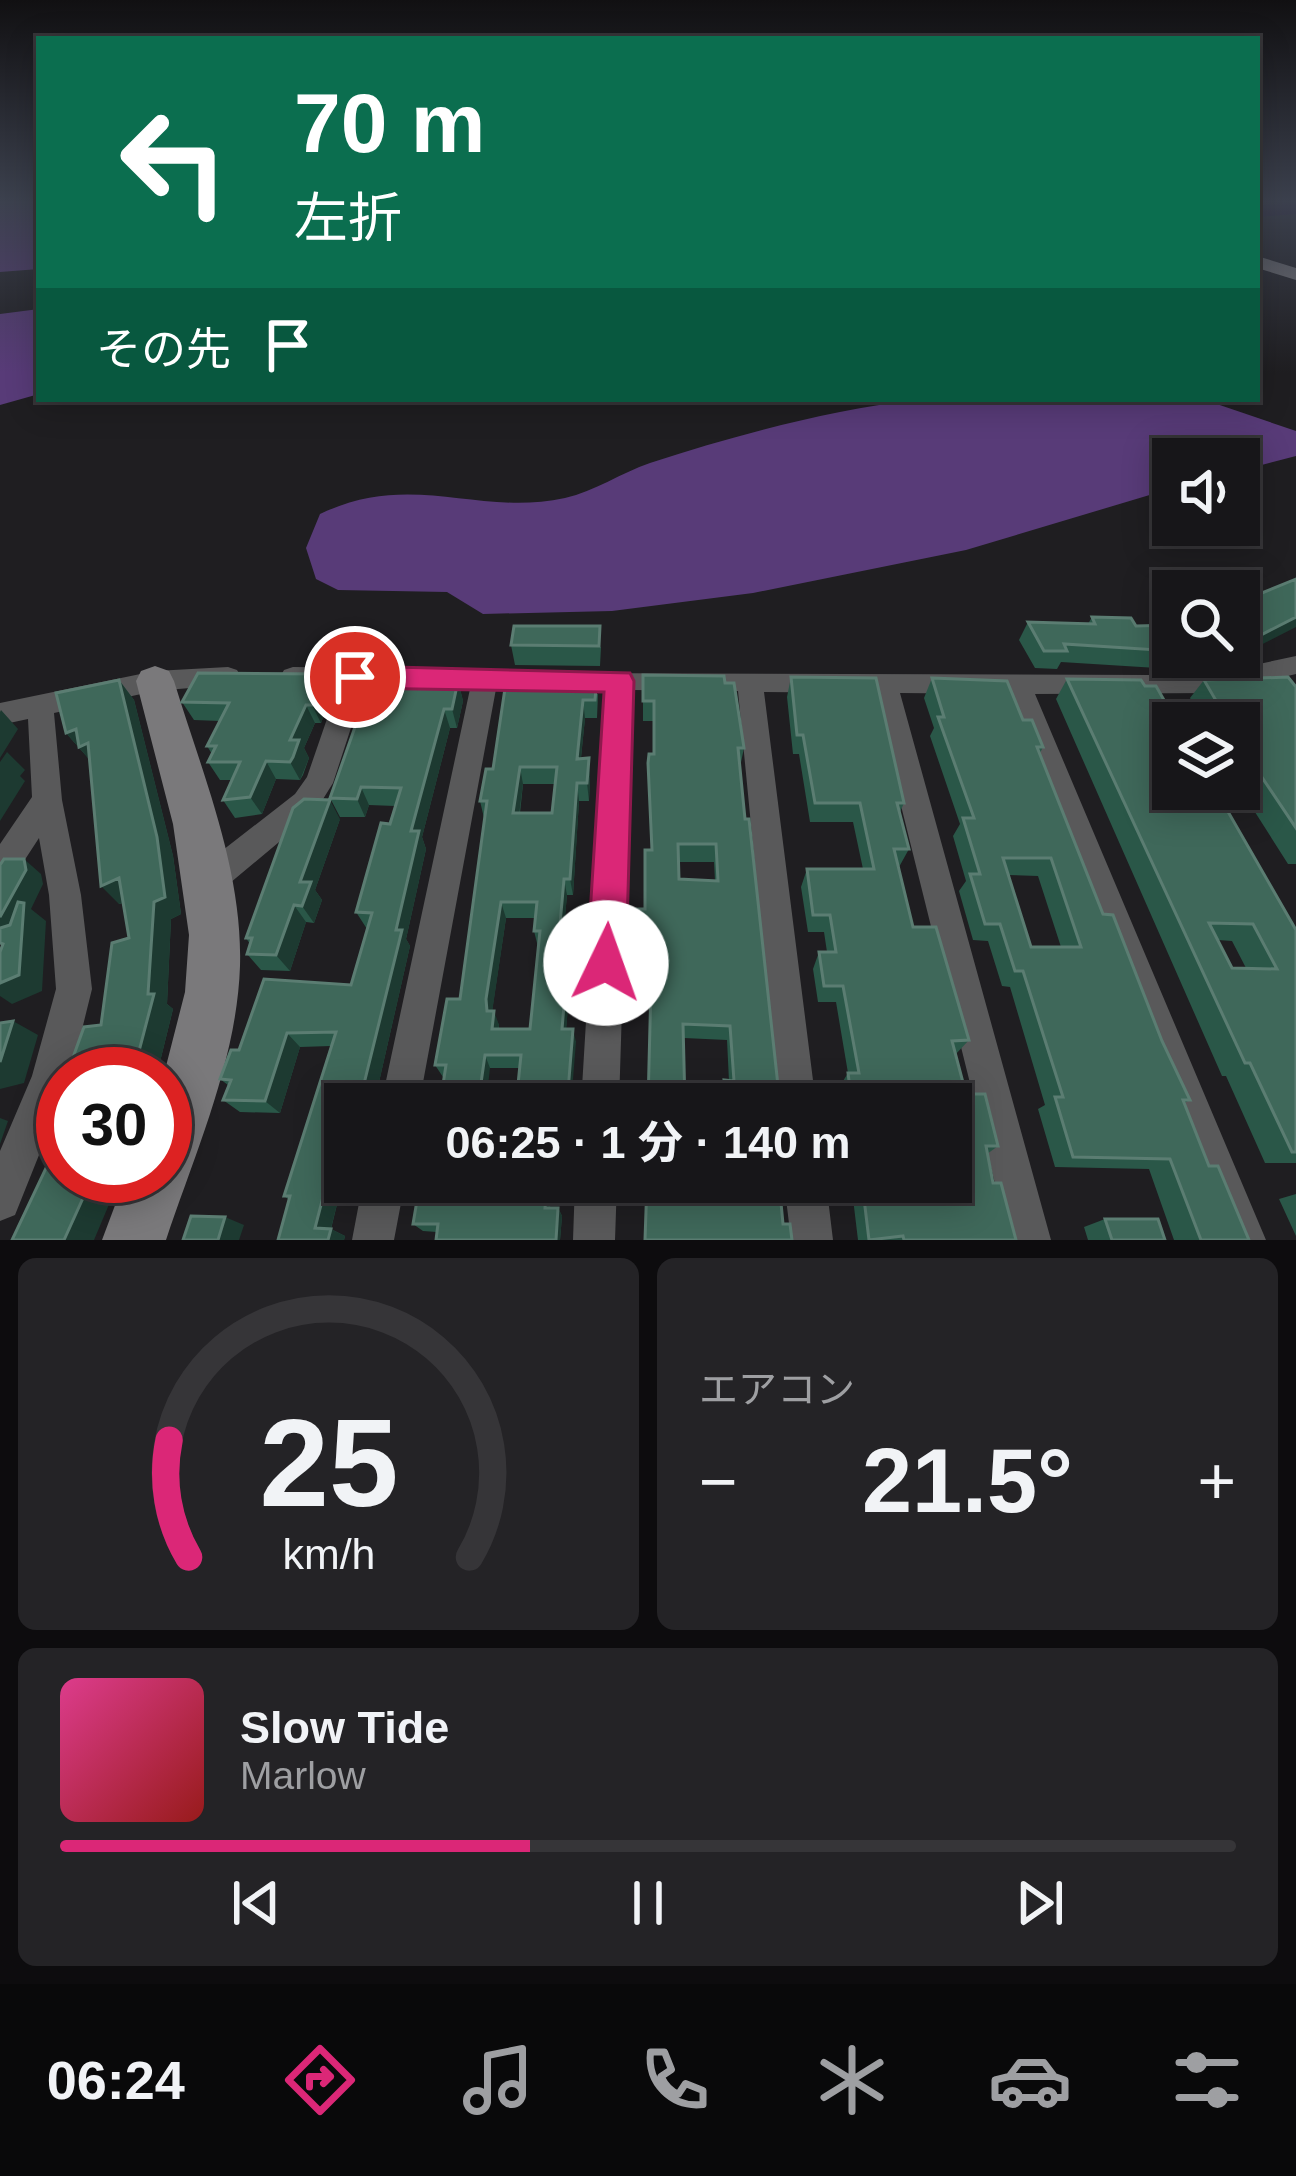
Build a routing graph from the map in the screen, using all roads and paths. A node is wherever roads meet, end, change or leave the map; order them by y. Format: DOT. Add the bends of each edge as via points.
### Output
graph roads {
  1 [pos="1260,263"];
  2 [pos="1296,274"];
  3 [pos="1286,669"];
  4 [pos="355,677"];
  5 [pos="485,679"];
  6 [pos="155,681"];
  7 [pos="619,681"];
  8 [pos="750,682"];
  9 [pos="884,683"];
  10 [pos="1017,683"];
  11 [pos="1296,701"];
  12 [pos="40,704"];
  13 [pos="0,714"];
  14 [pos="47,800"];
  15 [pos="0,871"];
  16 [pos="206,883"];
  17 [pos="192,1079"];
  18 [pos="404,1083"];
  19 [pos="601,1083"];
  20 [pos="795,1083"];
  21 [pos="0,1200"];
  22 [pos="147,1203"];
  23 [pos="380,1203"];
  24 [pos="595,1203"];
  25 [pos="808,1203"];
  26 [pos="134,1240"];
  27 [pos="373,1240"];
  28 [pos="594,1240"];
  29 [pos="812,1240"];
  30 [pos="1030,1240"];
  31 [pos="1245,1240"];
  1 -- 2 [label="street"];
  3 -- 10 [label="street" via="1157,694"];
  3 -- 11 [label="street"];
  4 -- 5 [label="street"];
  4 -- 6 [label="street"];
  4 -- 16 [label="street" via="319,783"];
  5 -- 7 [label="street"];
  5 -- 18 [label="street"];
  6 -- 12 [label="street"];
  6 -- 16 [label="street"];
  7 -- 8 [label="street"];
  7 -- 19 [label="street"];
  8 -- 9 [label="street"];
  8 -- 20 [label="street"];
  9 -- 10 [label="street"];
  9 -- 30 [label="street"];
  10 -- 31 [label="street"];
  12 -- 13 [label="street"];
  12 -- 14 [label="street"];
  14 -- 15 [label="street"];
  14 -- 21 [label="street" via="74,989 51,1077"];
  16 -- 17 [label="street" via="214,964"];
  22 -- 26 [label="street"];
  23 -- 27 [label="street"];
  24 -- 28 [label="street"];
  25 -- 29 [label="street"];
}
